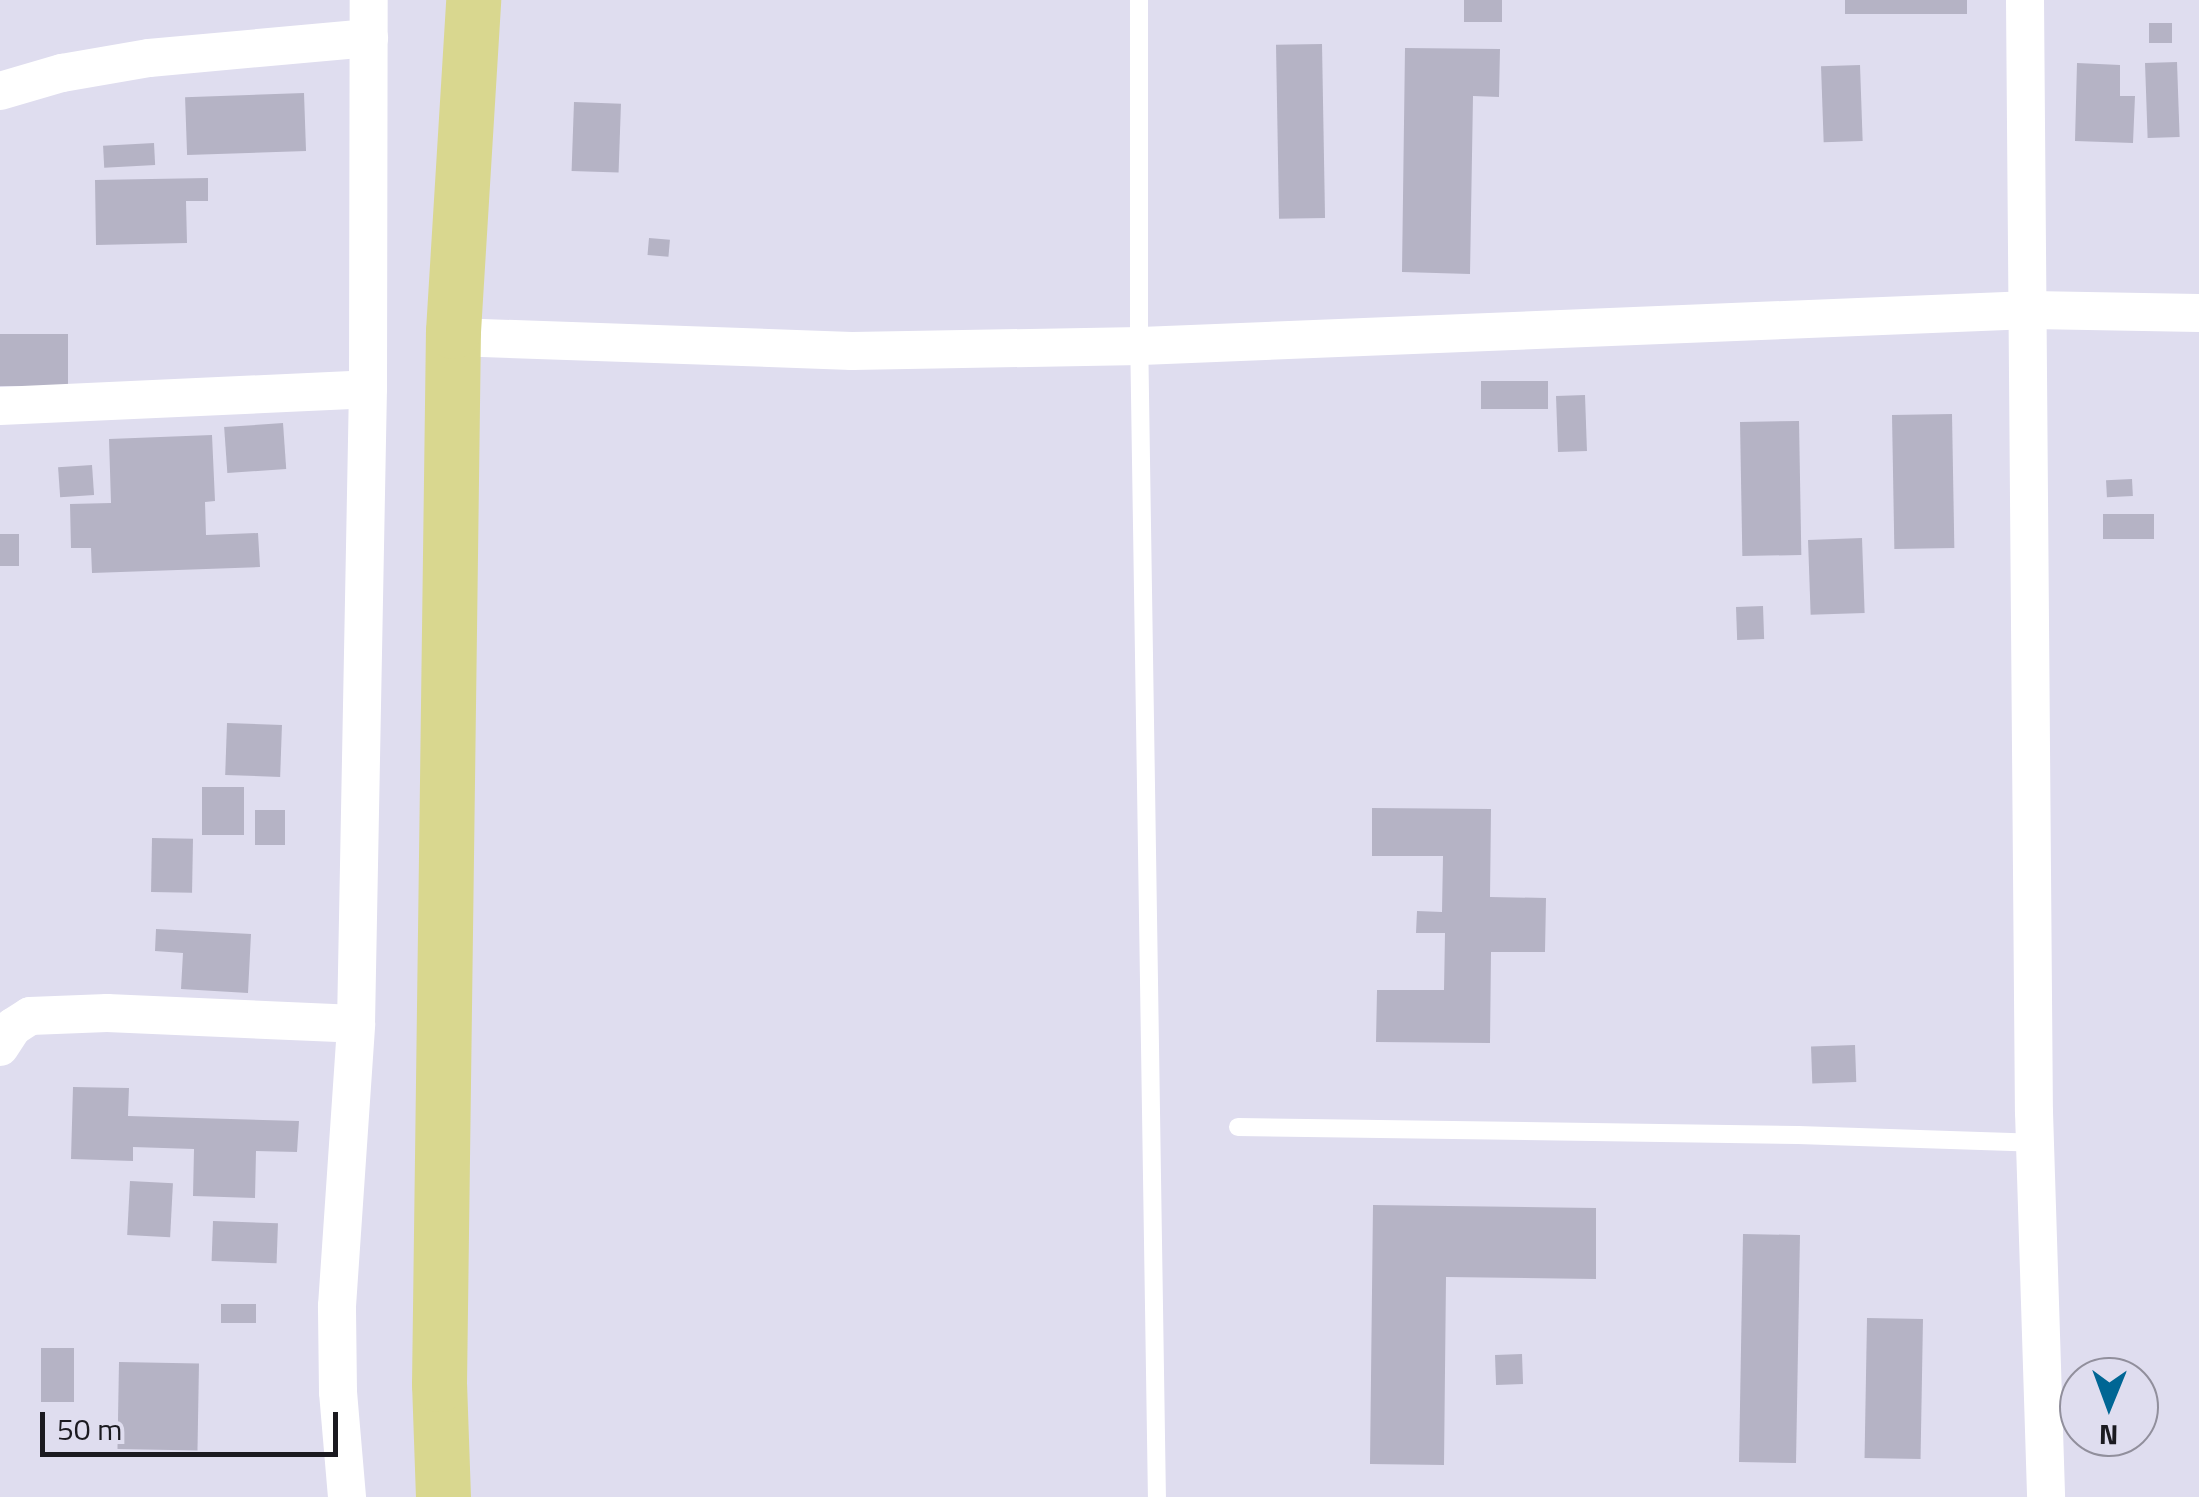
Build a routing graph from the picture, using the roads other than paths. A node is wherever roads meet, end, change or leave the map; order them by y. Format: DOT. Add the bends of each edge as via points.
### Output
graph roads {
  1 [pos="369,0"];
  2 [pos="473,0"];
  3 [pos="1139,0"];
  4 [pos="2025,0"];
  5 [pos="369,38"];
  6 [pos="0,91"];
  7 [pos="2030,310"];
  8 [pos="2199,313"];
  9 [pos="454,336"];
  10 [pos="1141,346"];
  11 [pos="368,389"];
  12 [pos="0,406"];
  13 [pos="356,1024"];
  14 [pos="0,1048"];
  15 [pos="1238,1128"];
  16 [pos="2035,1143"];
  17 [pos="347,1497"];
  18 [pos="443,1497"];
  19 [pos="1157,1497"];
  20 [pos="2046,1497"];
  1 -- 5 [label="street"];
  2 -- 9 [label="main road"];
  3 -- 10 [label="lane"];
  4 -- 7 [label="street"];
  5 -- 6 [label="street" via="149,58"];
  5 -- 11 [label="street"];
  7 -- 8 [label="street"];
  7 -- 10 [label="street"];
  7 -- 16 [label="street"];
  9 -- 10 [label="street" via="852,351"];
  9 -- 18 [label="main road" via="438,1384"];
  10 -- 19 [label="lane"];
  11 -- 12 [label="street"];
  11 -- 13 [label="street"];
  13 -- 14 [label="street" via="30,1016"];
  13 -- 17 [label="street" via="337,1306"];
  15 -- 16 [label="lane"];
  16 -- 20 [label="street"];
}
